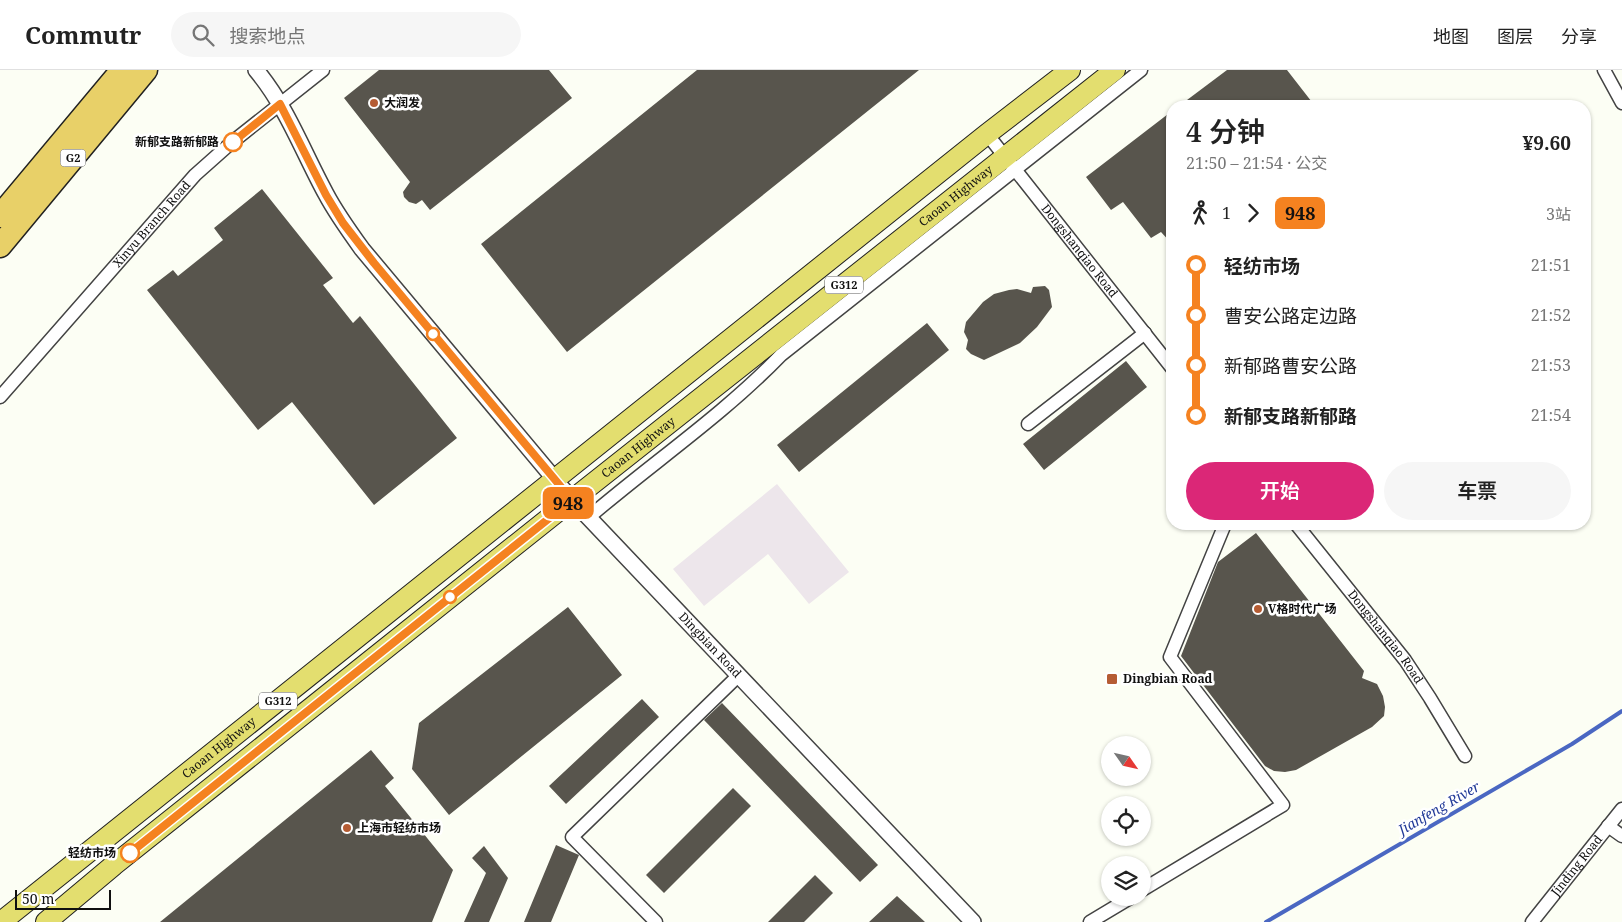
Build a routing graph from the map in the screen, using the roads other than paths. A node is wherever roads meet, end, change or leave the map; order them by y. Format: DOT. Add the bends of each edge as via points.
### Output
graph roads {
  1 [pos="122,70"];
  2 [pos="146,70"];
  3 [pos="256,70"];
  4 [pos="323,70"];
  5 [pos="1070,70"];
  6 [pos="1115,70"];
  7 [pos="1141,70"];
  8 [pos="1604,70"];
  9 [pos="1622,103"];
  10 [pos="280,104"];
  11 [pos="987,134"];
  12 [pos="1011,164"];
  13 [pos="0,216"];
  14 [pos="0,246"];
  15 [pos="1145,333"];
  16 [pos="1166,360"];
  17 [pos="0,397"];
  18 [pos="1028,424"];
  19 [pos="555,481"];
  20 [pos="572,500"];
  21 [pos="588,518"];
  22 [pos="1223,530"];
  23 [pos="1301,530"];
  24 [pos="738,676"];
  25 [pos="1465,756"];
  26 [pos="1622,809"];
  27 [pos="1608,826"];
  28 [pos="1622,836"];
  29 [pos="1151,885"];
  30 [pos="1117,906"];
  31 [pos="1,922"];
  32 [pos="46,922"];
  33 [pos="656,922"];
  34 [pos="973,922"];
  35 [pos="1090,922"];
  36 [pos="1532,922"];
  1 -- 13 [label="highway, G2"];
  2 -- 14 [label="highway, G2"];
  3 -- 10 [label="street, Dingbian Road"];
  4 -- 10 [label="street, Xinyu Branch Road"];
  5 -- 11 [label="highway, Caoan Highway / G312"];
  6 -- 12 [label="highway, Caoan Highway / G312"];
  7 -- 12 [label="street"];
  8 -- 9 [label="street"];
  10 -- 17 [label="street, Xinyu Branch Road" via="210,160 181,189"];
  10 -- 19 [label="street, Dingbian Road" via="343,223"];
  11 -- 12 [label="street, Dongshanqiao Road"];
  11 -- 19 [label="highway, Caoan Highway / G312"];
  12 -- 15 [label="street, Dongshanqiao Road"];
  12 -- 20 [label="highway, Caoan Highway / G312"];
  12 -- 21 [label="street" via="781,356 719,414"];
  15 -- 16 [label="street, Dongshanqiao Road"];
  15 -- 18 [label="street"];
  19 -- 20 [label="street, Dingbian Road"];
  19 -- 31 [label="highway, Caoan Highway / G312"];
  20 -- 21 [label="street, Dingbian Road"];
  20 -- 32 [label="highway, Caoan Highway / G312"];
  21 -- 24 [label="street, Dingbian Road"];
  22 -- 29 [label="street" via="1170,657 1284,805"];
  23 -- 25 [label="street, Dongshanqiao Road" via="1405,660"];
  24 -- 33 [label="street" via="572,838"];
  24 -- 34 [label="street, Dingbian Road"];
  26 -- 27 [label="street, Jinding Road"];
  27 -- 28 [label="street"];
  27 -- 36 [label="street, Jinding Road"];
  30 -- 35 [label="street"];
}
